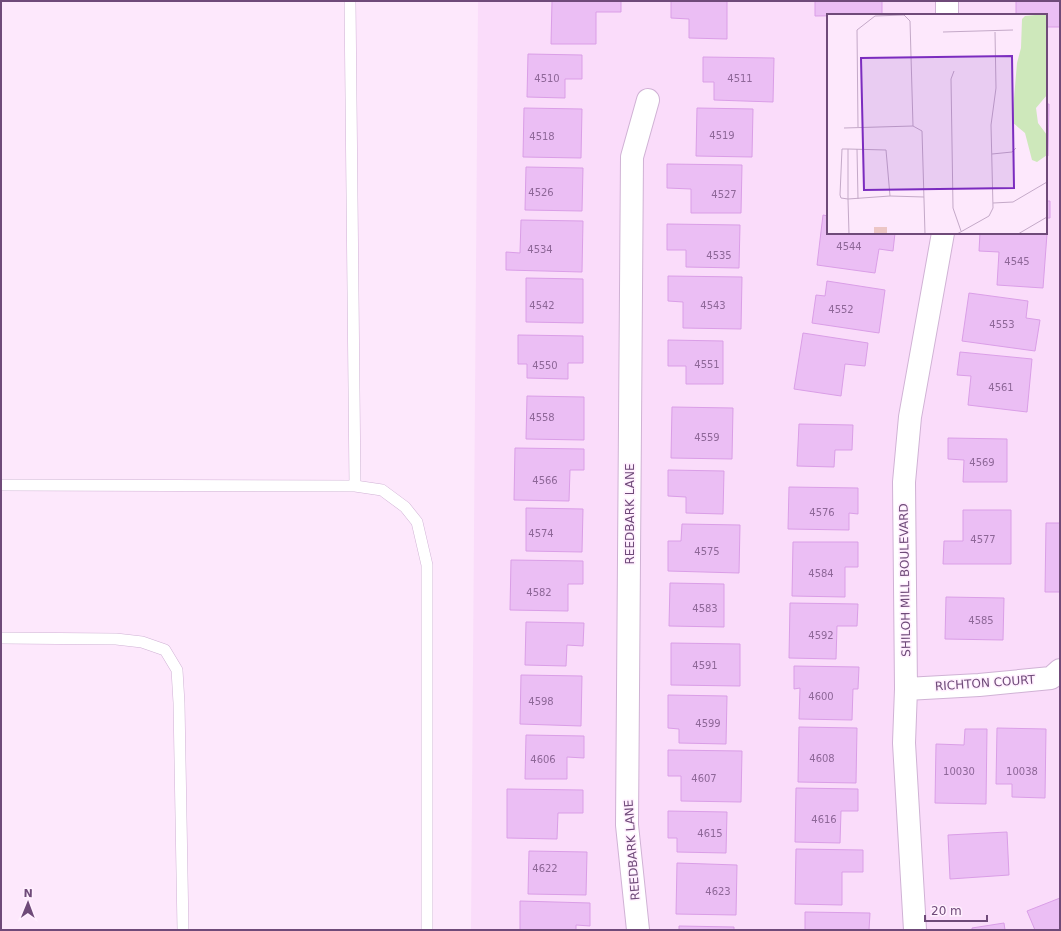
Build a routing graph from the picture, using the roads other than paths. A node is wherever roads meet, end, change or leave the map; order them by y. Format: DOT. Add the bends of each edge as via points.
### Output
graph roads {
  1 [pos="350,1"];
  2 [pos="947,1"];
  3 [pos="947,14"];
  4 [pos="648,100"];
  5 [pos="943,234"];
  6 [pos="1,485"];
  7 [pos="355,486"];
  8 [pos="1,638"];
  9 [pos="1060,670"];
  10 [pos="906,689"];
  11 [pos="182,930"];
  12 [pos="427,930"];
  13 [pos="638,930"];
  14 [pos="915,930"];
  1 -- 7 [label="lane"];
  2 -- 3 [label="street"];
  4 -- 13 [label="street, REEDBARK LANE" via="632,156 627,825"];
  5 -- 10 [label="street, SHILOH MILL BOULEVARD" via="910,417 904,482"];
  6 -- 7 [label="lane"];
  7 -- 12 [label="lane" via="382,490 405,507 417,522 427,564"];
  8 -- 11 [label="lane" via="116,639 142,642 165,650 176,670 179,703"];
  9 -- 10 [label="street, RICHTON COURT" via="1051,678"];
  10 -- 14 [label="street, SHILOH MILL BOULEVARD" via="904,742"];
}
